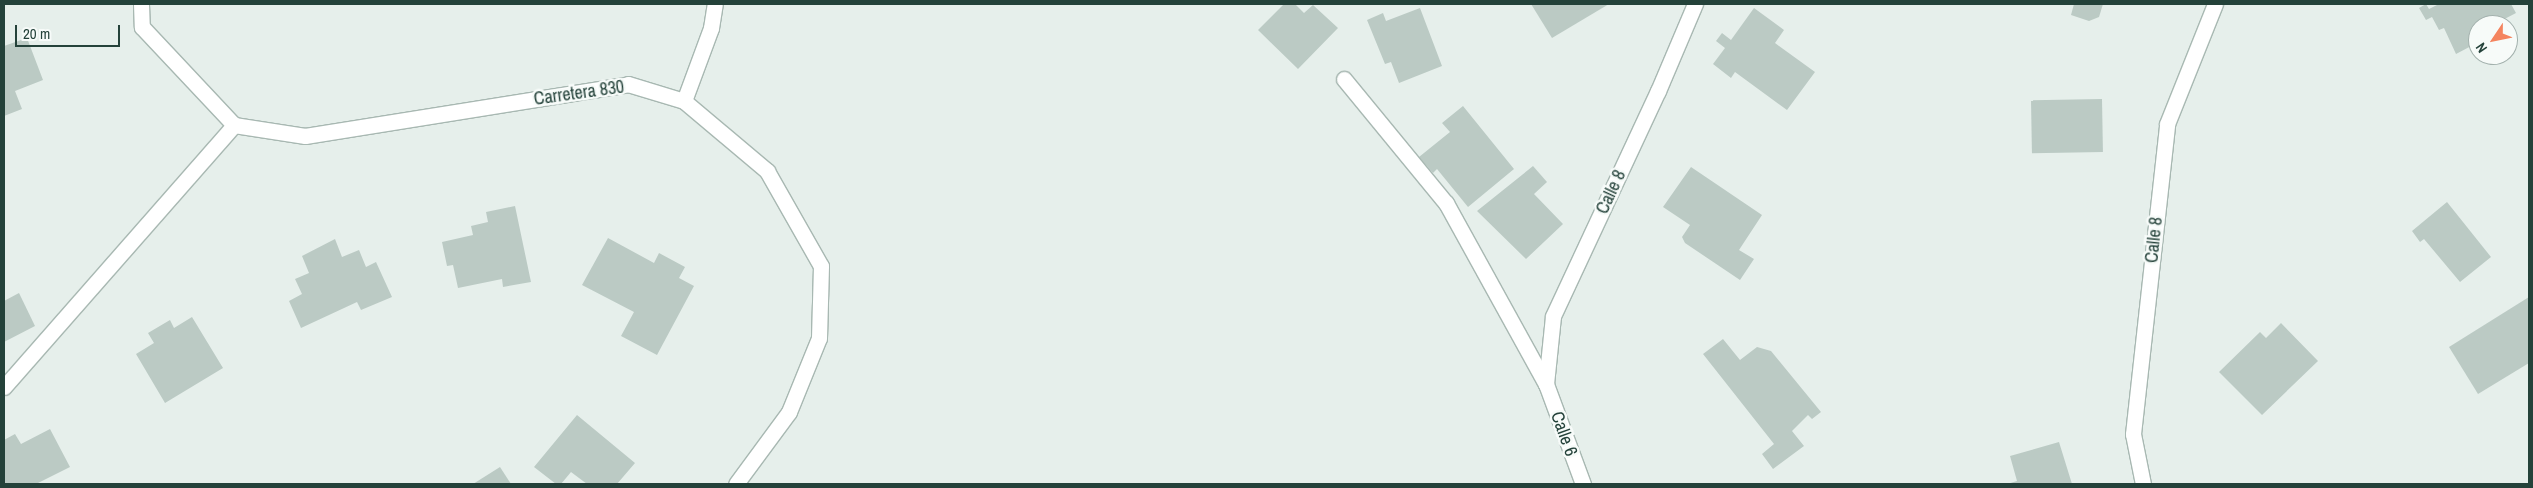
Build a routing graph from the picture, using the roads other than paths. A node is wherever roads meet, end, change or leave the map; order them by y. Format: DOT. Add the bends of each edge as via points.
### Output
graph roads {
  1 [pos="142,4"];
  2 [pos="716,4"];
  3 [pos="1695,4"];
  4 [pos="2215,4"];
  5 [pos="1344,79"];
  6 [pos="684,101"];
  7 [pos="234,125"];
  8 [pos="1546,384"];
  9 [pos="4,387"];
  10 [pos="736,484"];
  11 [pos="1583,484"];
  12 [pos="2143,484"];
  1 -- 7 [label="street" via="142,27"];
  2 -- 6 [label="street" via="711,28"];
  3 -- 8 [label="street, Calle 8" via="1553,316"];
  4 -- 12 [label="street, Calle 8" via="2167,124 2133,434"];
  5 -- 8 [label="street, Calle 6" via="1446,203"];
  6 -- 7 [label="street, Carretera 830" via="628,84 305,136"];
  6 -- 10 [label="street, Carretera 830" via="767,171 821,266 819,338 789,412"];
  7 -- 9 [label="street"];
  8 -- 11 [label="street, Calle 6"];
}
